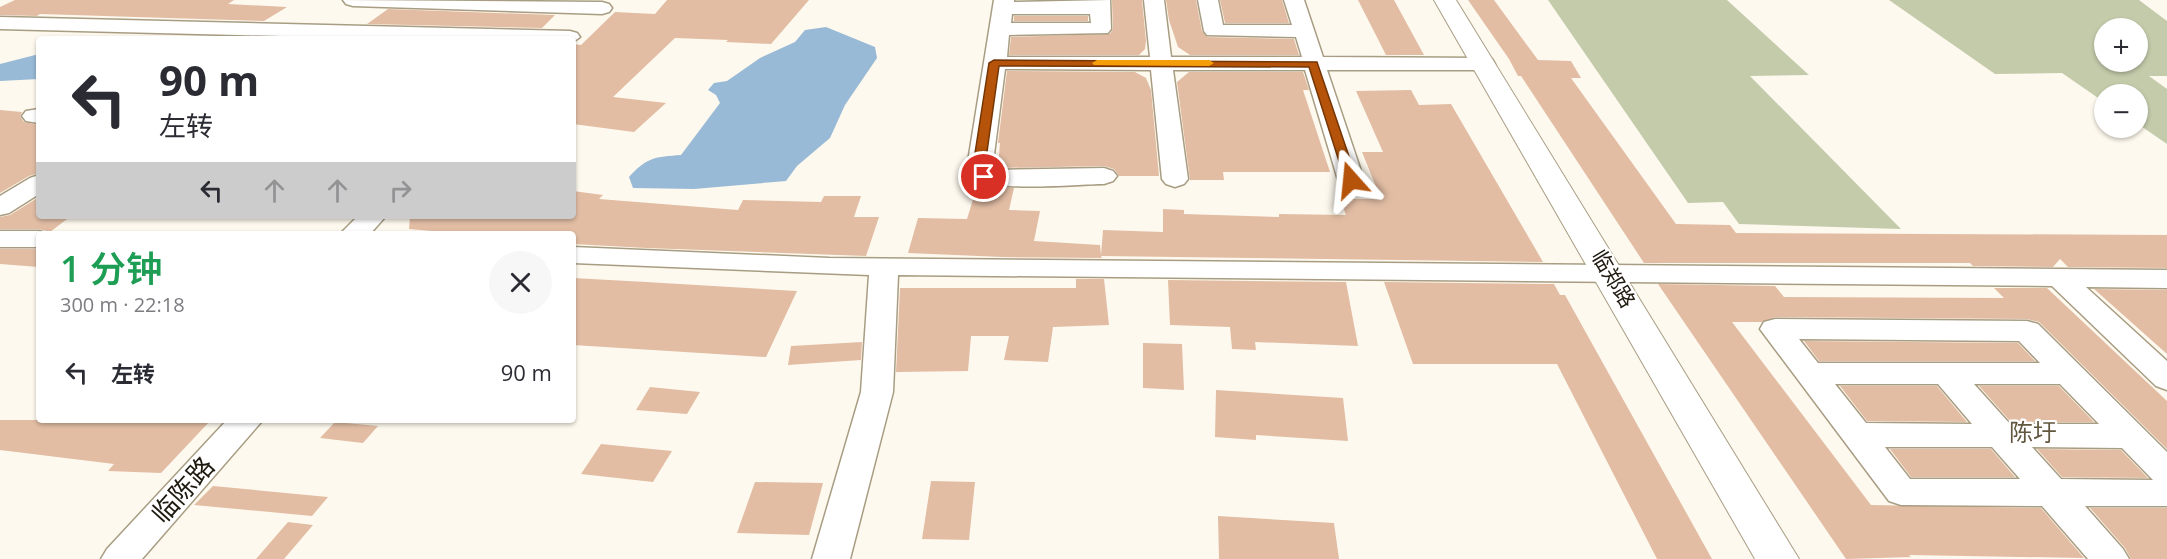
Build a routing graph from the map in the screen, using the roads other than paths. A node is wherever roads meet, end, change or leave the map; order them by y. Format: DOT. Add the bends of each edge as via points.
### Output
graph roads {
  1 [pos="353,0"];
  2 [pos="1154,0"];
  3 [pos="1445,0"];
  4 [pos="607,4"];
  5 [pos="1100,4"];
  6 [pos="1209,6"];
  7 [pos="1002,12"];
  8 [pos="1298,14"];
  9 [pos="0,23"];
  10 [pos="282,35"];
  11 [pos="378,36"];
  12 [pos="572,36"];
  13 [pos="994,63"];
  14 [pos="1162,63"];
  15 [pos="1314,64"];
  16 [pos="1484,64"];
  17 [pos="1104,176"];
  18 [pos="1175,179"];
  19 [pos="1351,180"];
  20 [pos="36,185"];
  21 [pos="0,207"];
  22 [pos="371,219"];
  23 [pos="357,231"];
  24 [pos="0,238"];
  25 [pos="36,239"];
  26 [pos="576,255"];
  27 [pos="884,267"];
  28 [pos="1611,275"];
  29 [pos="2060,278"];
  30 [pos="2167,279"];
  31 [pos="2068,373"];
  32 [pos="1809,374"];
  33 [pos="1947,374"];
  34 [pos="2167,379"];
  35 [pos="243,423"];
  36 [pos="1856,435"];
  37 [pos="2001,435"];
  38 [pos="2130,436"];
  39 [pos="2167,473"];
  40 [pos="2052,493"];
  41 [pos="2167,493"];
  42 [pos="120,559"];
  43 [pos="831,559"];
  44 [pos="1777,559"];
  45 [pos="2110,559"];
  1 -- 4 [label="street"];
  2 -- 14 [label="street"];
  3 -- 16 [label="main road, 临郑路"];
  4 -- 12 [label="street"];
  5 -- 7 [label="street" via="1101,29"];
  6 -- 8 [label="street" via="1214,30"];
  7 -- 13 [label="street"];
  8 -- 15 [label="street"];
  9 -- 10 [label="street"];
  10 -- 11 [label="street"];
  13 -- 14 [label="street"];
  13 -- 17 [label="street" via="979,174 999,178"];
  14 -- 15 [label="street"];
  14 -- 18 [label="street"];
  15 -- 16 [label="street"];
  15 -- 19 [label="street"];
  16 -- 28 [label="main road, 临郑路"];
  20 -- 21 [label="street"];
  22 -- 23 [label="street"];
  24 -- 25 [label="street"];
  26 -- 27 [label="street"];
  27 -- 28 [label="street"];
  27 -- 43 [label="street" via="877,392"];
  28 -- 29 [label="street"];
  28 -- 44 [label="main road, 临郑路"];
  29 -- 30 [label="street"];
  29 -- 34 [label="street"];
  31 -- 32 [label="street" via="2027,331 1774,329"];
  31 -- 33 [label="street"];
  31 -- 38 [label="street"];
  32 -- 33 [label="street"];
  32 -- 36 [label="street"];
  33 -- 37 [label="street"];
  35 -- 42 [label="street, 临陈路"];
  36 -- 37 [label="street"];
  36 -- 40 [label="street" via="1901,492"];
  37 -- 38 [label="street"];
  37 -- 40 [label="street"];
  38 -- 39 [label="street"];
  40 -- 41 [label="street"];
  40 -- 45 [label="street"];
}
